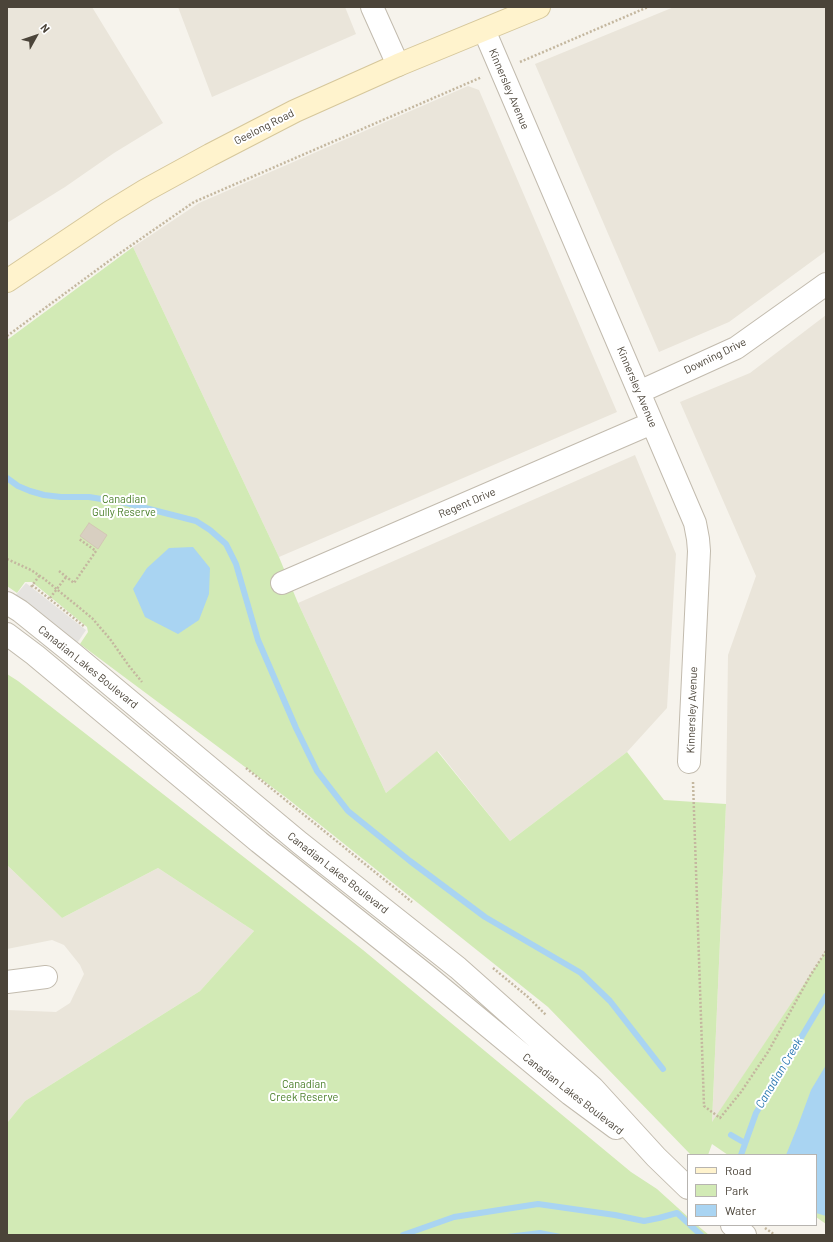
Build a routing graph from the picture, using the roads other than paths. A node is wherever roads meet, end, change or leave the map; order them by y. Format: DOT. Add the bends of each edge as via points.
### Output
graph roads {
  1 [pos="372,7"];
  2 [pos="539,7"];
  3 [pos="484,30"];
  4 [pos="398,65"];
  5 [pos="7,281"];
  6 [pos="826,284"];
  7 [pos="639,392"];
  8 [pos="652,423"];
  9 [pos="282,583"];
  10 [pos="7,603"];
  11 [pos="7,634"];
  12 [pos="689,762"];
  13 [pos="46,977"];
  14 [pos="7,982"];
  15 [pos="656,1157"];
  16 [pos="687,1187"];
  17 [pos="733,1226"];
  18 [pos="745,1235"];
  1 -- 4 [label="street"];
  2 -- 3 [label="main road, Geelong Road"];
  3 -- 4 [label="main road, Geelong Road"];
  3 -- 7 [label="street, Kinnersley Avenue"];
  4 -- 5 [label="main road, Geelong Road" via="295,111 171,176 110,212"];
  6 -- 7 [label="street, Downing Drive" via="736,348"];
  7 -- 8 [label="street, Kinnersley Avenue"];
  8 -- 9 [label="street, Regent Drive"];
  8 -- 12 [label="street, Kinnersley Avenue" via="693,516 698,539"];
  10 -- 15 [label="street, Canadian Lakes Boulevard" via="77,657 300,843 458,968 593,1088"];
  11 -- 15 [label="street, Canadian Lakes Boulevard" via="570,1094"];
  13 -- 14 [label="street"];
  15 -- 16 [label="street, Canadian Lakes Boulevard"];
  17 -- 18 [label="street"];
}
